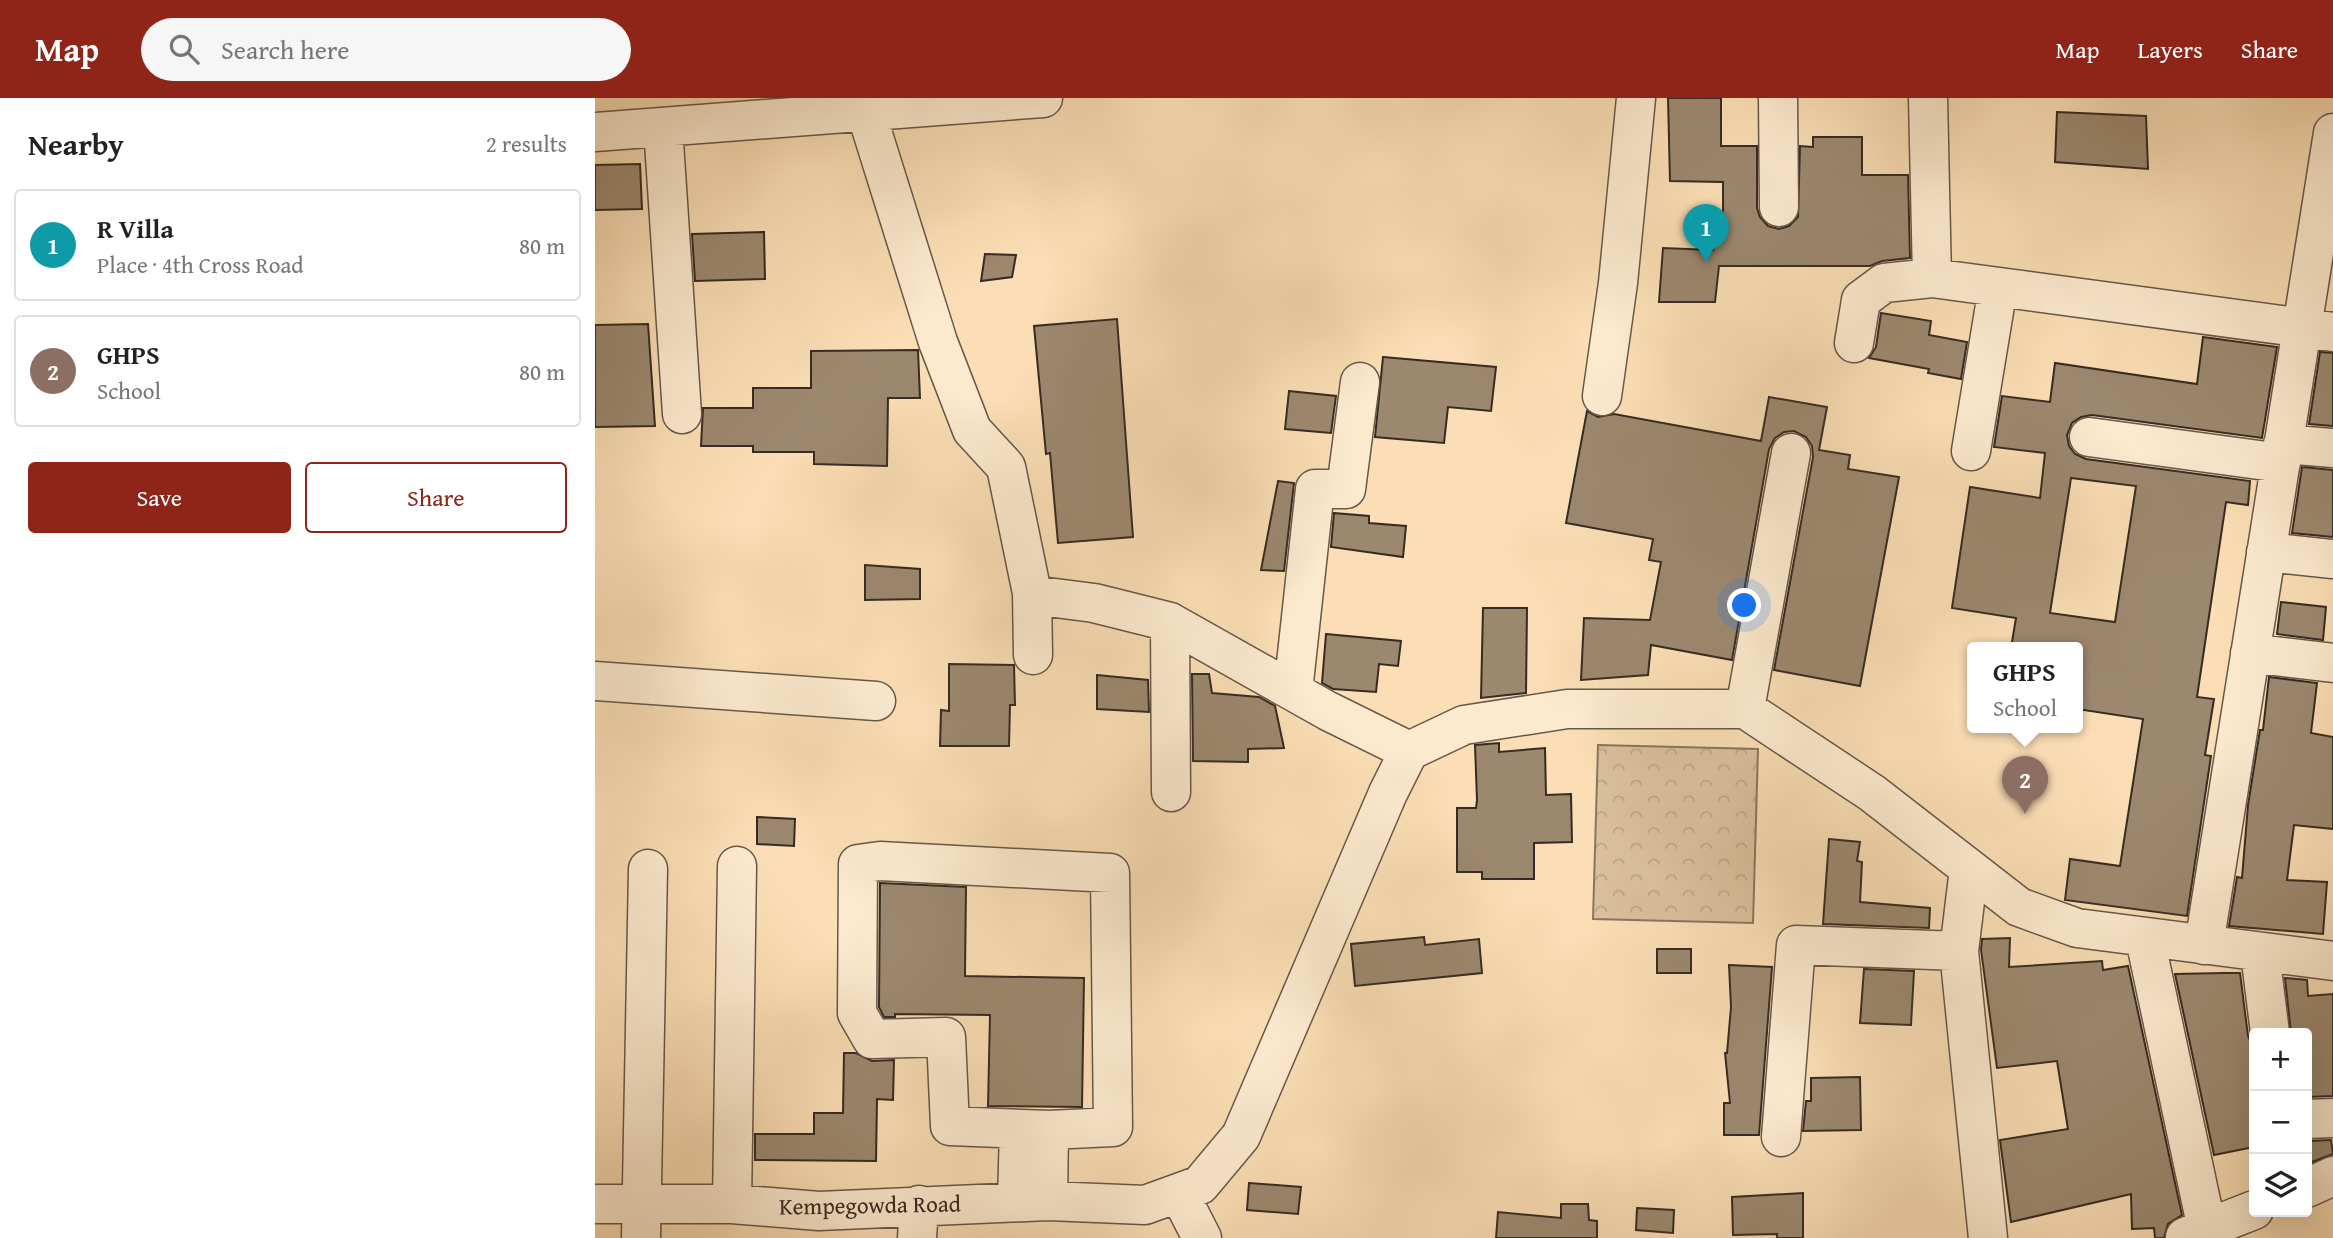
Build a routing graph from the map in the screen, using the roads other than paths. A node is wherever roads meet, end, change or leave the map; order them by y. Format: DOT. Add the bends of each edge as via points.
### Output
graph roads {
  1 [pos="1043,98"];
  2 [pos="1636,98"];
  3 [pos="1778,98"];
  4 [pos="1928,98"];
  5 [pos="995,100"];
  6 [pos="851,108"];
  7 [pos="655,118"];
  8 [pos="595,132"];
  9 [pos="2333,133"];
  10 [pos="2329,182"];
  11 [pos="1779,207"];
  12 [pos="2322,276"];
  13 [pos="1932,278"];
  14 [pos="1998,287"];
  15 [pos="2317,330"];
  16 [pos="1854,343"];
  17 [pos="1360,382"];
  18 [pos="1602,396"];
  19 [pos="682,414"];
  20 [pos="2089,437"];
  21 [pos="2333,448"];
  22 [pos="1971,451"];
  23 [pos="1791,453"];
  24 [pos="2282,453"];
  25 [pos="2266,552"];
  26 [pos="2333,559"];
  27 [pos="1032,595"];
  28 [pos="1170,622"];
  29 [pos="2250,653"];
  30 [pos="1033,655"];
  31 [pos="2333,663"];
  32 [pos="595,681"];
  33 [pos="1293,691"];
  34 [pos="876,701"];
  35 [pos="1745,709"];
  36 [pos="1409,751"];
  37 [pos="1171,792"];
  38 [pos="737,866"];
  39 [pos="648,869"];
  40 [pos="1969,869"];
  41 [pos="2145,939"];
  42 [pos="2204,945"];
  43 [pos="1959,951"];
  44 [pos="2260,953"];
  45 [pos="2333,961"];
  46 [pos="2269,1028"];
  47 [pos="2333,1118"];
  48 [pos="2312,1119"];
  49 [pos="1034,1130"];
  50 [pos="1781,1136"];
  51 [pos="2333,1176"];
  52 [pos="2312,1186"];
  53 [pos="1162,1199"];
  54 [pos="1033,1202"];
  55 [pos="595,1203"];
  56 [pos="733,1204"];
  57 [pos="2249,1212"];
  58 [pos="641,1221"];
  59 [pos="918,1221"];
  60 [pos="817,1224"];
  61 [pos="2195,1233"];
  62 [pos="1202,1238"];
  63 [pos="1988,1238"];
  1 -- 5 [label="street"];
  2 -- 18 [label="street"];
  3 -- 11 [label="street"];
  4 -- 13 [label="street"];
  5 -- 6 [label="street"];
  6 -- 7 [label="street"];
  6 -- 27 [label="street" via="972,430 1006,467"];
  7 -- 8 [label="street"];
  7 -- 19 [label="street"];
  9 -- 10 [label="street"];
  10 -- 12 [label="street"];
  12 -- 15 [label="street"];
  13 -- 14 [label="street"];
  13 -- 16 [label="street" via="1884,284 1861,300"];
  14 -- 15 [label="street"];
  14 -- 22 [label="street"];
  15 -- 24 [label="street"];
  17 -- 33 [label="street" via="1346,489 1315,489"];
  20 -- 24 [label="street"];
  21 -- 24 [label="street"];
  23 -- 35 [label="street"];
  24 -- 25 [label="street"];
  25 -- 26 [label="street"];
  25 -- 29 [label="street"];
  27 -- 28 [label="street" via="1094,603"];
  27 -- 30 [label="street"];
  28 -- 33 [label="street"];
  28 -- 37 [label="street"];
  29 -- 31 [label="street"];
  29 -- 42 [label="street"];
  32 -- 34 [label="street"];
  33 -- 36 [label="street"];
  35 -- 36 [label="street" via="1567,709 1464,724"];
  35 -- 40 [label="street" via="1872,793"];
  36 -- 53 [label="street" via="1241,1136 1200,1185"];
  38 -- 56 [label="street"];
  39 -- 58 [label="street"];
  40 -- 41 [label="street" via="2019,907 2048,919"];
  40 -- 43 [label="street"];
  41 -- 42 [label="street"];
  41 -- 61 [label="street"];
  42 -- 44 [label="street"];
  43 -- 50 [label="street" via="1795,945"];
  43 -- 63 [label="street"];
  44 -- 45 [label="street"];
  44 -- 46 [label="street"];
  47 -- 48 [label="street"];
  49 -- 49 [label="street" via="950,1126 946,1037 872,1039 857,1013 859,864 880,861 1109,873 1113,1127"];
  49 -- 54 [label="street"];
  51 -- 52 [label="street"];
  53 -- 54 [label="street, Kempegowda Road"];
  53 -- 62 [label="street"];
  54 -- 59 [label="street, Kempegowda Road"];
  55 -- 58 [label="street, Kempegowda Road"];
  56 -- 58 [label="street, Kempegowda Road"];
  56 -- 60 [label="street, Kempegowda Road"];
  57 -- 61 [label="street"];
  59 -- 60 [label="street, Kempegowda Road"];
}
